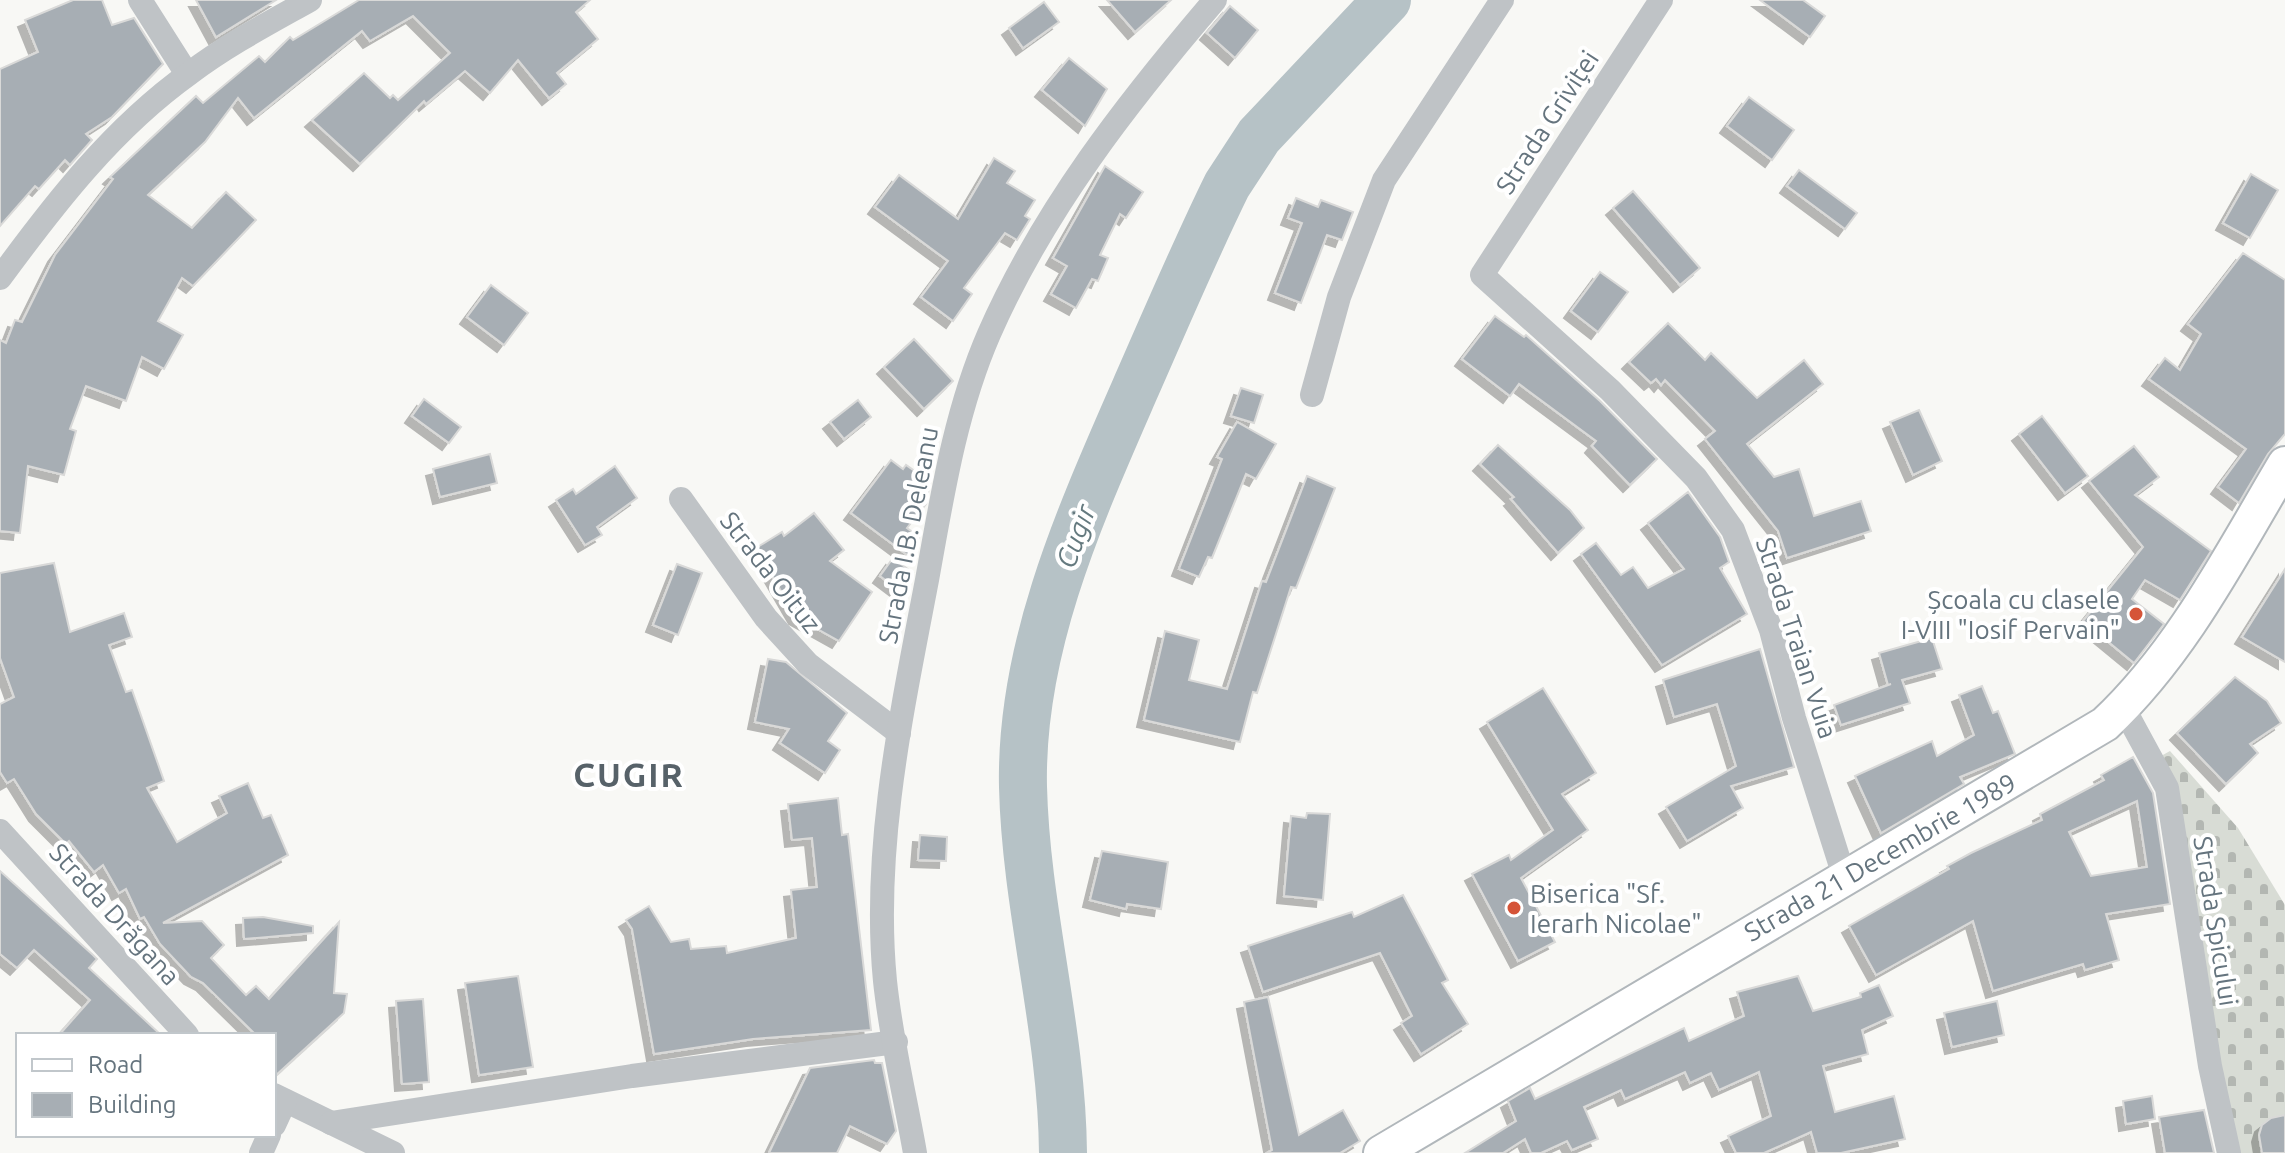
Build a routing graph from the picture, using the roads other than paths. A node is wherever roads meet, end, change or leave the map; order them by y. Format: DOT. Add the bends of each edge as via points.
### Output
graph roads {
  1 [pos="140,0"];
  2 [pos="310,0"];
  3 [pos="1215,0"];
  4 [pos="1502,0"];
  5 [pos="1661,0"];
  6 [pos="187,74"];
  7 [pos="1482,275"];
  8 [pos="0,278"];
  9 [pos="1312,395"];
  10 [pos="2285,464"];
  11 [pos="681,499"];
  12 [pos="2123,707"];
  13 [pos="899,733"];
  14 [pos="0,831"];
  15 [pos="1844,876"];
  16 [pos="185,1033"];
  17 [pos="896,1042"];
  18 [pos="280,1098"];
  19 [pos="331,1123"];
  20 [pos="393,1153"];
  21 [pos="915,1153"];
  22 [pos="1381,1153"];
  23 [pos="2229,1153"];
  1 -- 6 [label="street"];
  2 -- 6 [label="street"];
  3 -- 13 [label="street, Strada I.B. Deleanu" via="1064,193 989,333 956,432"];
  4 -- 9 [label="street" via="1384,180 1339,297"];
  5 -- 7 [label="street, Strada Griviței"];
  6 -- 8 [label="street" via="62,193"];
  7 -- 15 [label="street, Strada Traian Vuia" via="1610,390 1696,478 1733,530 1771,630"];
  10 -- 12 [label="main road, Strada 21 Decembrie 1989" via="2198,608"];
  11 -- 13 [label="street, Strada Oituz" via="766,618 808,664"];
  12 -- 15 [label="main road, Strada 21 Decembrie 1989" via="2079,742"];
  12 -- 23 [label="street, Strada Spicului" via="2167,788 2210,1066"];
  13 -- 17 [label="street, Strada I.B. Deleanu" via="887,815 884,902 885,981"];
  14 -- 16 [label="street, Strada Drăgana"];
  15 -- 22 [label="main road, Strada 21 Decembrie 1989"];
  17 -- 19 [label="street"];
  17 -- 21 [label="street, Strada I.B. Deleanu"];
  18 -- 19 [label="street"];
  19 -- 20 [label="street"];
}
